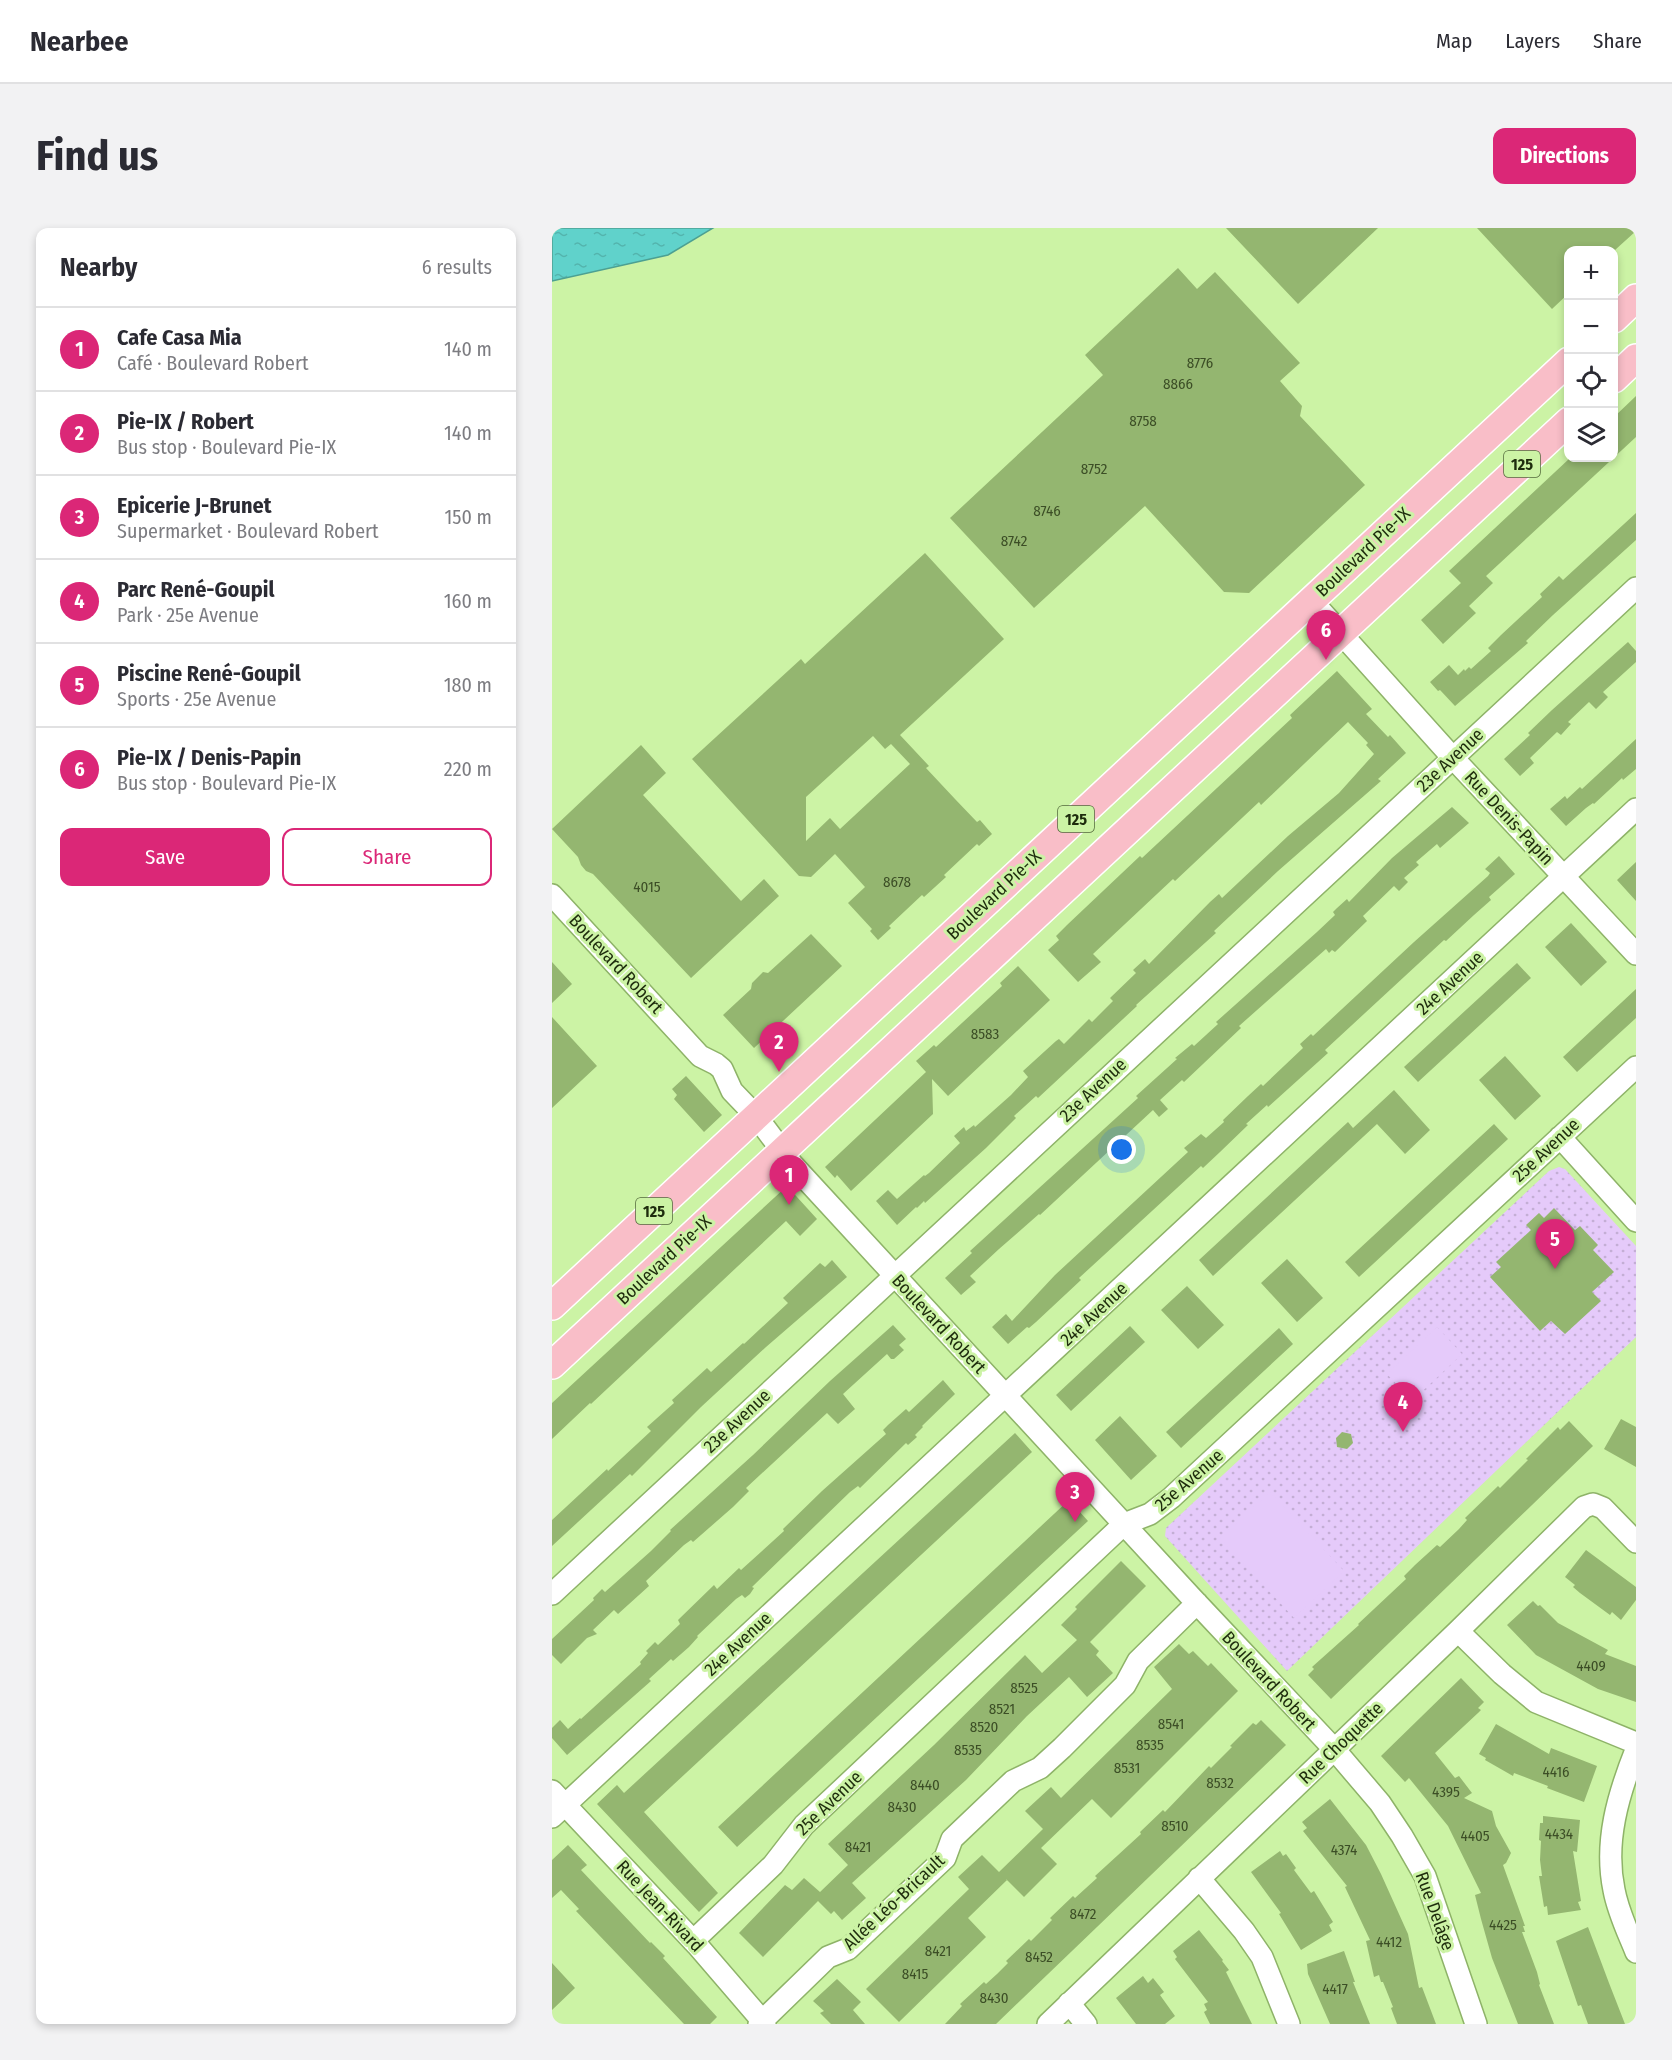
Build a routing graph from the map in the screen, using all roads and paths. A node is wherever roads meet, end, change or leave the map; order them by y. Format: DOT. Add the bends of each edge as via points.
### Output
graph roads {
  1 [pos="1636,298"];
  2 [pos="1618,315"];
  3 [pos="1636,358"];
  4 [pos="1564,366"];
  5 [pos="1618,375"];
  6 [pos="1564,426"];
  7 [pos="1636,588"];
  8 [pos="1311,600"];
  9 [pos="1340,633"];
  10 [pos="1453,758"];
  11 [pos="1636,809"];
  12 [pos="1565,877"];
  13 [pos="552,895"];
  14 [pos="1636,954"];
  15 [pos="1636,1067"];
  16 [pos="756,1116"];
  17 [pos="1560,1137"];
  18 [pos="782,1152"];
  19 [pos="1636,1221"];
  20 [pos="894,1275"];
  21 [pos="552,1306"];
  22 [pos="552,1365"];
  23 [pos="1006,1396"];
  24 [pos="1124,1524"];
  25 [pos="1636,1542"];
  26 [pos="552,1594"];
  27 [pos="1197,1604"];
  28 [pos="1458,1631"];
  29 [pos="1636,1743"];
  30 [pos="1334,1749"];
  31 [pos="1636,1750"];
  32 [pos="556,1804"];
  33 [pos="1199,1878"];
  34 [pos="693,1941"];
  35 [pos="1636,1952"];
  36 [pos="1069,2003"];
  37 [pos="763,2023"];
  38 [pos="1048,2024"];
  39 [pos="1086,2024"];
  40 [pos="1288,2024"];
  41 [pos="1476,2024"];
  1 -- 2 [label="main road"];
  3 -- 5 [label="main road"];
  4 -- 8 [label="main road, Boulevard Pie-IX / 125"];
  6 -- 9 [label="main road, Boulevard Pie-IX / 125"];
  7 -- 10 [label="street, 23e Avenue"];
  8 -- 9 [label="street, Rue Denis-Papin"];
  8 -- 16 [label="main road, Boulevard Pie-IX / 125"];
  9 -- 10 [label="street, Rue Denis-Papin"];
  9 -- 18 [label="main road, Boulevard Pie-IX / 125"];
  10 -- 12 [label="street, Rue Denis-Papin"];
  10 -- 20 [label="street, 23e Avenue"];
  11 -- 12 [label="street, 24e Avenue"];
  12 -- 14 [label="street, Rue Denis-Papin"];
  12 -- 23 [label="street, 24e Avenue"];
  13 -- 16 [label="street, Boulevard Robert" via="700,1056 722,1069 732,1091"];
  15 -- 17 [label="street, 25e Avenue"];
  16 -- 18 [label="street, Boulevard Robert"];
  16 -- 21 [label="main road, Boulevard Pie-IX / 125"];
  17 -- 19 [label="street"];
  17 -- 24 [label="street, 25e Avenue" via="1171,1498 1150,1514"];
  18 -- 20 [label="street, Boulevard Robert"];
  18 -- 22 [label="main road, Boulevard Pie-IX / 125"];
  20 -- 23 [label="street, Boulevard Robert"];
  20 -- 26 [label="street, 23e Avenue"];
  23 -- 24 [label="street, Boulevard Robert"];
  23 -- 32 [label="street, 24e Avenue"];
  24 -- 27 [label="street, Boulevard Robert"];
  24 -- 34 [label="street, 25e Avenue" via="804,1825 773,1865"];
  25 -- 28 [label="street, Rue Choquette" via="1603,1508 1593,1504 1584,1507"];
  27 -- 30 [label="street, Boulevard Robert"];
  27 -- 37 [label="street, Allée Léo-Bricault" via="1138,1661 1125,1685 1062,1748 1040,1768 1012,1781 951,1839 945,1858 848,1949 828,1957"];
  28 -- 29 [label="street" via="1536,1702"];
  28 -- 30 [label="street, Rue Choquette"];
  30 -- 33 [label="street, Rue Choquette"];
  30 -- 41 [label="street, Rue Delâge" via="1380,1803 1425,1876"];
  31 -- 35 [label="street" via="1615,1814 1610,1851 1614,1890"];
  32 -- 34 [label="street, Rue Jean-Rivard"];
  33 -- 36 [label="street, Rue Choquette"];
  33 -- 40 [label="street" via="1262,1958"];
  34 -- 37 [label="street, Rue Jean-Rivard"];
  36 -- 38 [label="street, Rue Choquette"];
  36 -- 39 [label="street"];
}
